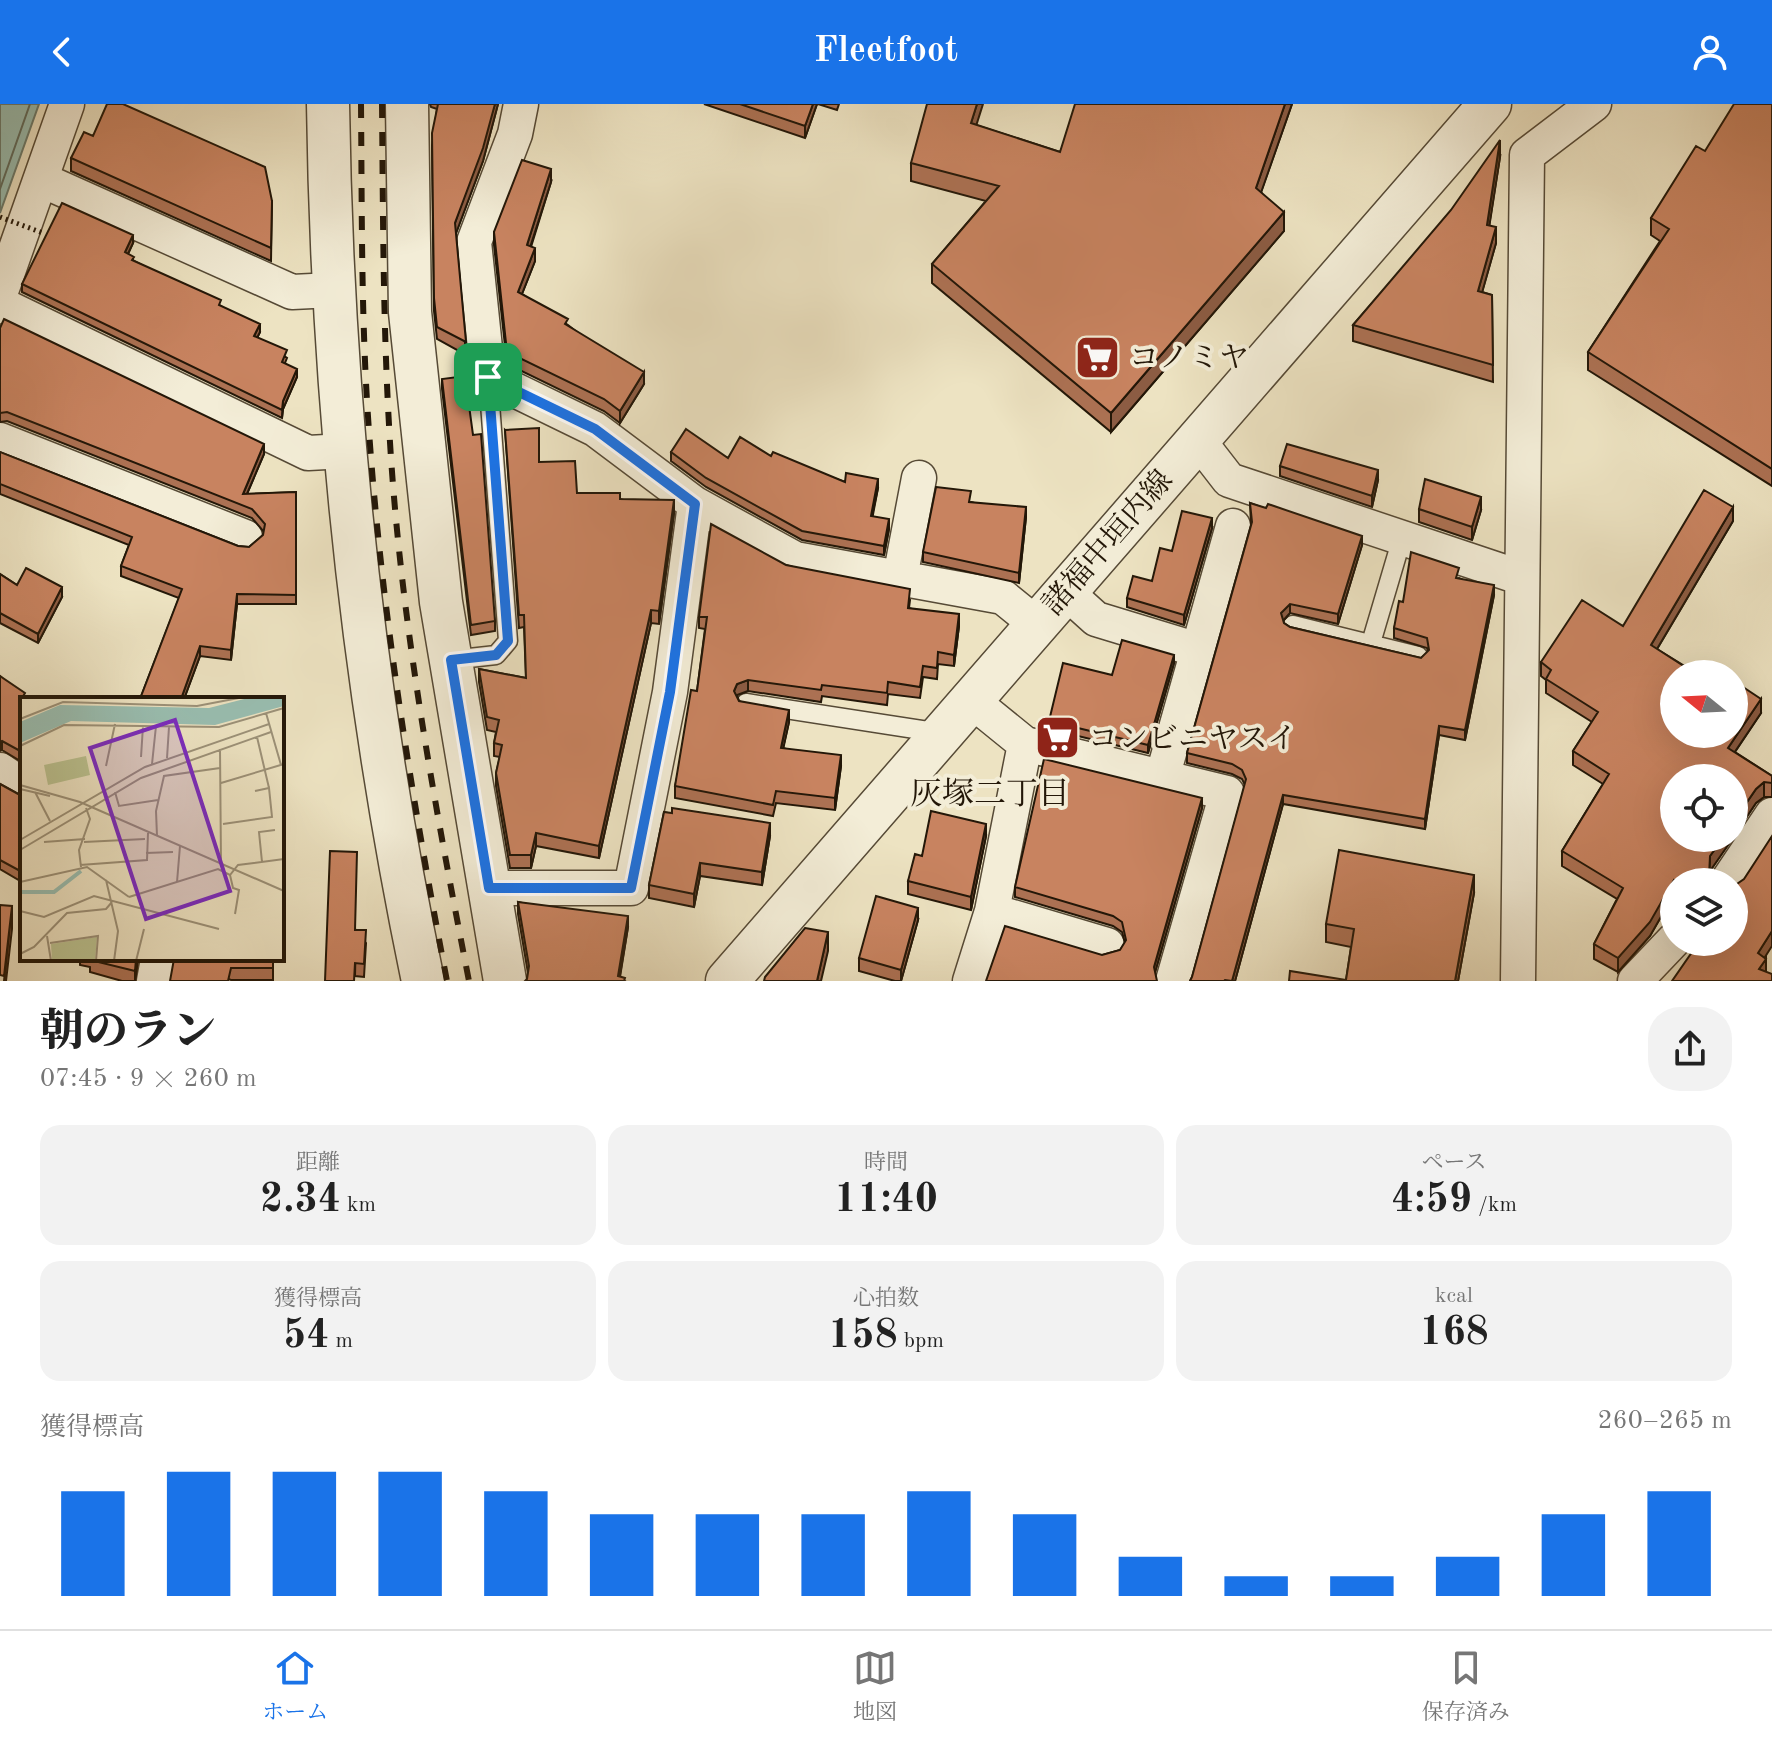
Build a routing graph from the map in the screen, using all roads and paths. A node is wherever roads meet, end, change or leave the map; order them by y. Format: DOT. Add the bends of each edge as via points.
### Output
graph roads {
  1 [pos="67,104"];
  2 [pos="328,104"];
  3 [pos="407,104"];
  4 [pos="521,104"];
  5 [pos="1594,104"];
  6 [pos="1485,106"];
  7 [pos="42,180"];
  8 [pos="0,217"];
  9 [pos="43,233"];
  10 [pos="333,290"];
  11 [pos="0,294"];
  12 [pos="0,304"];
  13 [pos="488,377"];
  14 [pos="0,440"];
  15 [pos="1198,440"];
  16 [pos="345,451"];
  17 [pos="919,478"];
  18 [pos="695,504"];
  19 [pos="1233,526"];
  20 [pos="245,537"];
  21 [pos="1402,538"];
  22 [pos="900,578"];
  23 [pos="1522,578"];
  24 [pos="1065,591"];
  25 [pos="1035,623"];
  26 [pos="1293,625"];
  27 [pos="1371,643"];
  28 [pos="1198,650"];
  29 [pos="1418,656"];
  30 [pos="451,660"];
  31 [pos="972,701"];
  32 [pos="746,703"];
  33 [pos="944,734"];
  34 [pos="1025,744"];
  35 [pos="0,770"];
  36 [pos="1162,778"];
  37 [pos="20,784"];
  38 [pos="1772,815"];
  39 [pos="1736,868"];
  40 [pos="489,888"];
  41 [pos="992,911"];
  42 [pos="1107,945"];
  43 [pos="1660,955"];
  44 [pos="158,961"];
  45 [pos="154,981"];
  46 [pos="423,981"];
  47 [pos="505,981"];
  48 [pos="727,981"];
  49 [pos="970,981"];
  50 [pos="1173,981"];
  51 [pos="1518,981"];
  52 [pos="1635,981"];
  1 -- 7 [label="street"];
  2 -- 10 [label="street"];
  3 -- 30 [label="street" via="410,312"];
  4 -- 13 [label="street" via="474,242"];
  5 -- 23 [label="street" via="1527,155"];
  6 -- 15 [label="street, 諸福中垣内線"];
  7 -- 10 [label="street" via="292,292"];
  7 -- 11 [label="street"];
  8 -- 9 [label="path, bridge"];
  10 -- 16 [label="street"];
  12 -- 16 [label="street" via="308,453"];
  13 -- 18 [label="street" via="595,429"];
  13 -- 30 [label="lane" via="508,641 496,655"];
  14 -- 20 [label="street"];
  15 -- 21 [label="street" via="1229,480"];
  15 -- 24 [label="street, 諸福中垣内線"];
  16 -- 46 [label="street" via="399,858"];
  17 -- 22 [label="street"];
  18 -- 22 [label="street" via="795,559"];
  18 -- 40 [label="street" via="655,806 631,888"];
  19 -- 28 [label="street"];
  21 -- 23 [label="street"];
  21 -- 27 [label="lane"];
  22 -- 25 [label="street" via="1003,597"];
  23 -- 51 [label="street"];
  24 -- 25 [label="street, 諸福中垣内線"];
  24 -- 28 [label="street" via="1096,619"];
  25 -- 31 [label="street, 諸福中垣内線"];
  26 -- 27 [label="lane"];
  27 -- 29 [label="lane"];
  28 -- 36 [label="street"];
  30 -- 40 [label="street"];
  31 -- 33 [label="street, 諸福中垣内線"];
  31 -- 34 [label="street"];
  32 -- 33 [label="lane"];
  33 -- 48 [label="street, 諸福中垣内線"];
  34 -- 36 [label="street"];
  34 -- 41 [label="street"];
  35 -- 37 [label="street"];
  36 -- 50 [label="street" via="1227,793"];
  38 -- 39 [label="street"];
  40 -- 47 [label="street"];
  41 -- 42 [label="street"];
  41 -- 49 [label="street"];
  43 -- 52 [label="street"];
  44 -- 45 [label="street"];
}
